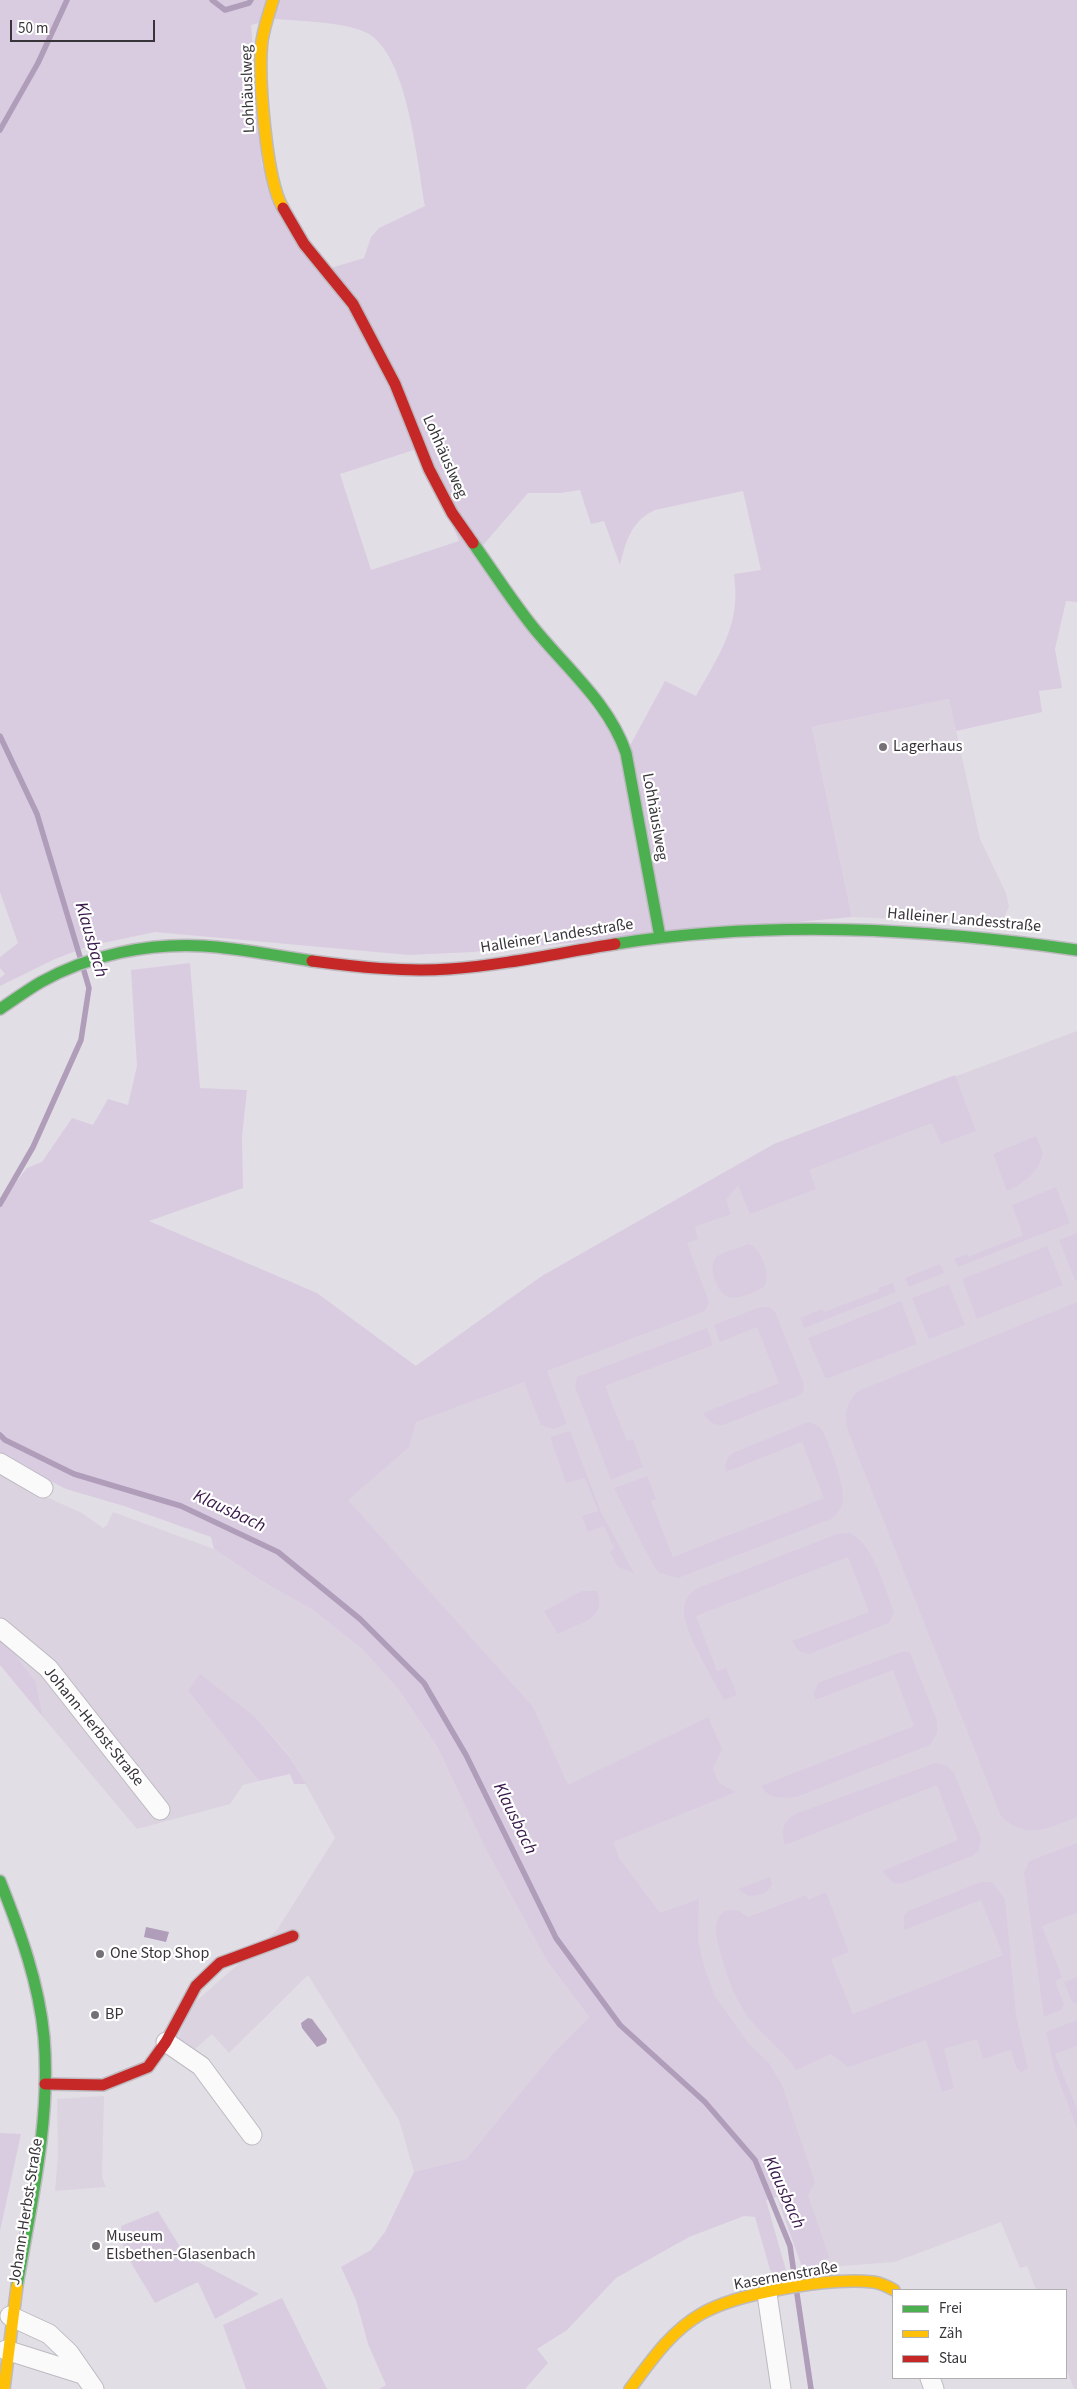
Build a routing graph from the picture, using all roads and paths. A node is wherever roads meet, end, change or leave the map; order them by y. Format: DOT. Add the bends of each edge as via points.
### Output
graph roads {
  1 [pos="273,0"];
  2 [pos="660,938"];
  3 [pos="1077,950"];
  4 [pos="0,1009"];
  5 [pos="0,1463"];
  6 [pos="43,1488"];
  7 [pos="0,1628"];
  8 [pos="160,1810"];
  9 [pos="2,1892"];
  10 [pos="293,1936"];
  11 [pos="166,2042"];
  12 [pos="45,2084"];
  13 [pos="252,2135"];
  14 [pos="892,2289"];
  15 [pos="770,2293"];
  16 [pos="10,2316"];
  17 [pos="6,2350"];
  18 [pos="82,2374"];
  19 [pos="4,2389"];
  20 [pos="94,2389"];
  21 [pos="630,2389"];
  22 [pos="781,2389"];
  1 -- 2 [label="street, Lohhäuslweg" via="262,40 261,68 270,170 280,203 304,244 353,304 395,384 429,469 452,513 532,627 616,726 626,753"];
  2 -- 3 [label="street, Halleiner Landesstraße" via="749,931 874,929 932,931"];
  2 -- 4 [label="street, Halleiner Landesstraße" via="447,970 346,965 202,946 155,948 89,962 46,979"];
  5 -- 6 [label="street"];
  7 -- 8 [label="street, Johann-Herbst-Straße" via="48,1668"];
  9 -- 12 [label="street, Johann-Herbst-Straße" via="23,1941 39,2005"];
  10 -- 11 [label="street" via="220,1963 196,1986"];
  11 -- 12 [label="street" via="148,2067 103,2085"];
  11 -- 13 [label="street" via="201,2066"];
  12 -- 16 [label="street, Johann-Herbst-Straße" via="38,2153"];
  14 -- 15 [label="street, Kasernenstraße" via="863,2281"];
  15 -- 21 [label="street, Kasernenstraße" via="734,2301 700,2314 668,2340"];
  15 -- 22 [label="street"];
  16 -- 17 [label="street, Johann-Herbst-Straße"];
  16 -- 18 [label="street" via="49,2334 70,2352"];
  17 -- 18 [label="street"];
  17 -- 19 [label="street, Johann-Herbst-Straße"];
  18 -- 20 [label="street"];
}
